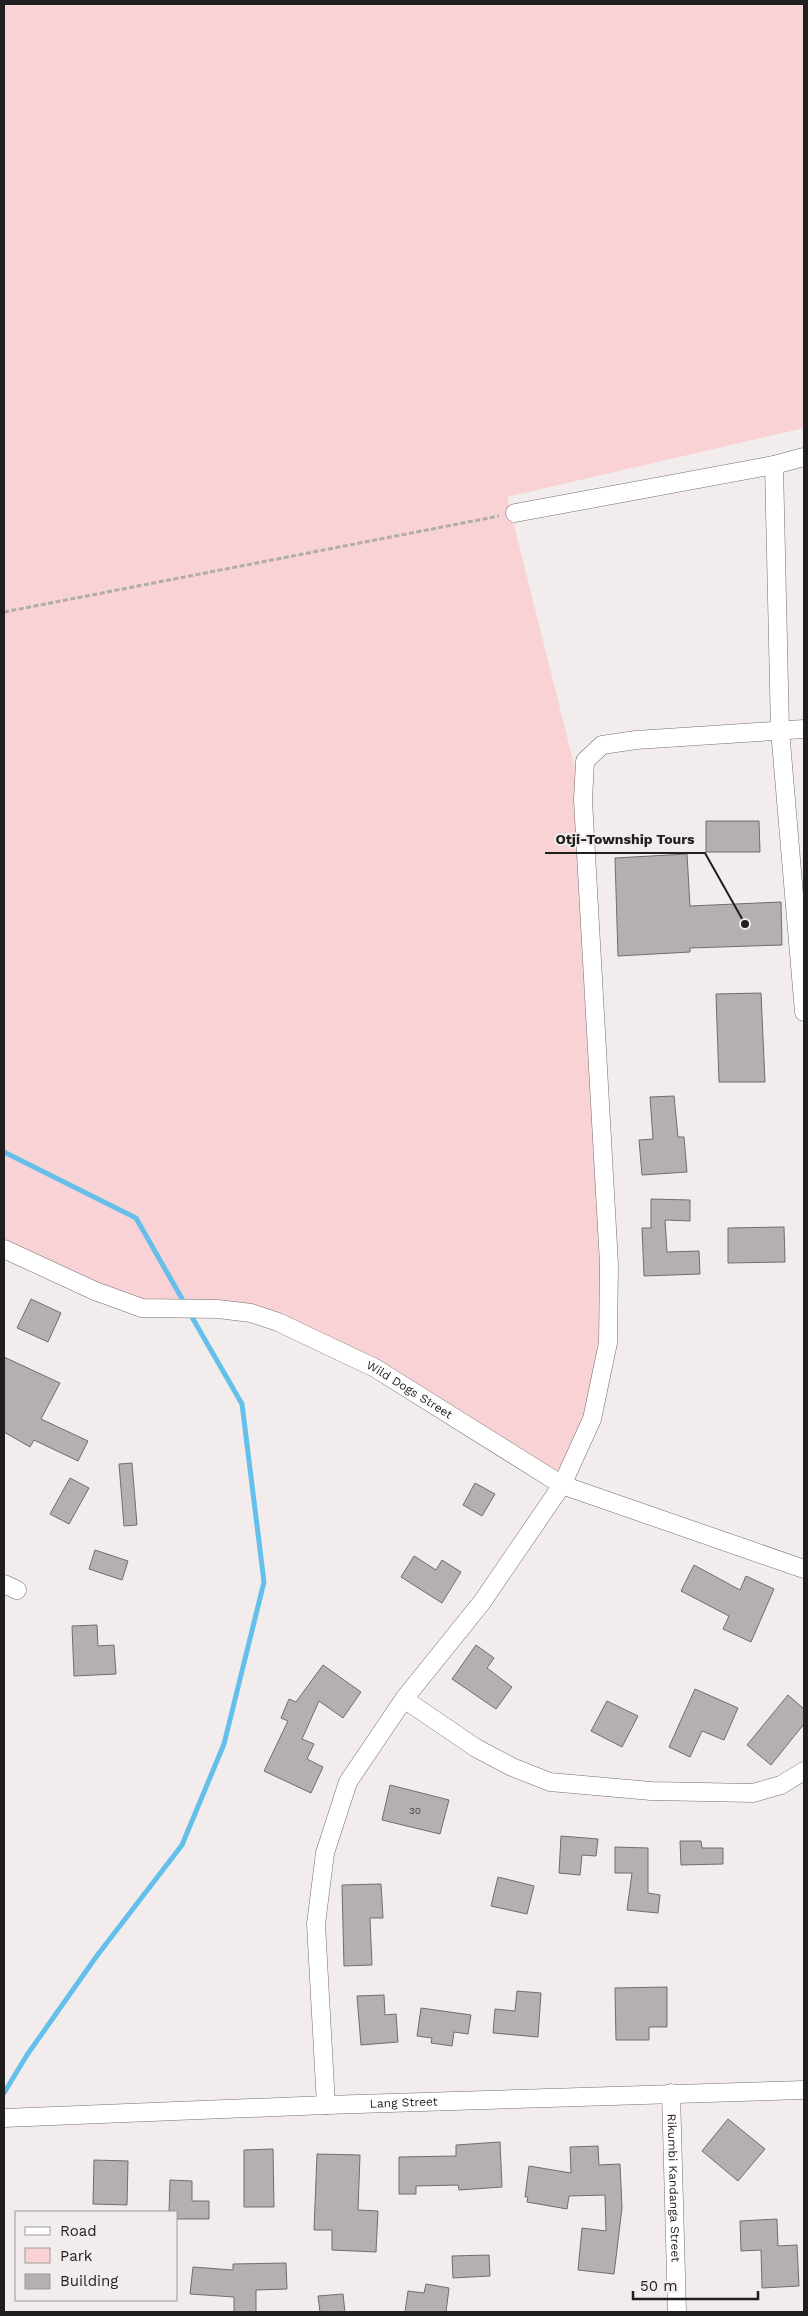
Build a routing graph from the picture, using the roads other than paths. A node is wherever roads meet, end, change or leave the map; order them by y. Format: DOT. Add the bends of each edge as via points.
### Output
graph roads {
  1 [pos="804,457"];
  2 [pos="774,465"];
  3 [pos="514,513"];
  4 [pos="804,729"];
  5 [pos="780,730"];
  6 [pos="804,1012"];
  7 [pos="4,1249"];
  8 [pos="562,1484"];
  9 [pos="804,1569"];
  10 [pos="404,1699"];
  11 [pos="804,1771"];
  12 [pos="804,2090"];
  13 [pos="671,2093"];
  14 [pos="326,2105"];
  15 [pos="4,2118"];
  16 [pos="677,2312"];
  1 -- 2 [label="street"];
  2 -- 3 [label="street"];
  2 -- 5 [label="street"];
  4 -- 5 [label="street"];
  5 -- 6 [label="street"];
  5 -- 8 [label="street" via="602,745 585,761 583,800 609,1264 608,1343 592,1420"];
  7 -- 8 [label="street, Wild Dogs Street" via="94,1291 142,1308 243,1312 278,1322 375,1368"];
  8 -- 9 [label="street, Wild Dogs Street"];
  8 -- 10 [label="street" via="482,1602"];
  10 -- 11 [label="street" via="476,1748 550,1782 651,1792 753,1793 781,1785"];
  10 -- 14 [label="street" via="348,1782 325,1853 316,1924"];
  12 -- 13 [label="street, Lang Street"];
  13 -- 14 [label="street, Lang Street"];
  13 -- 16 [label="street, Rikumbi Kandanga Street"];
  14 -- 15 [label="street, Lang Street"];
}
